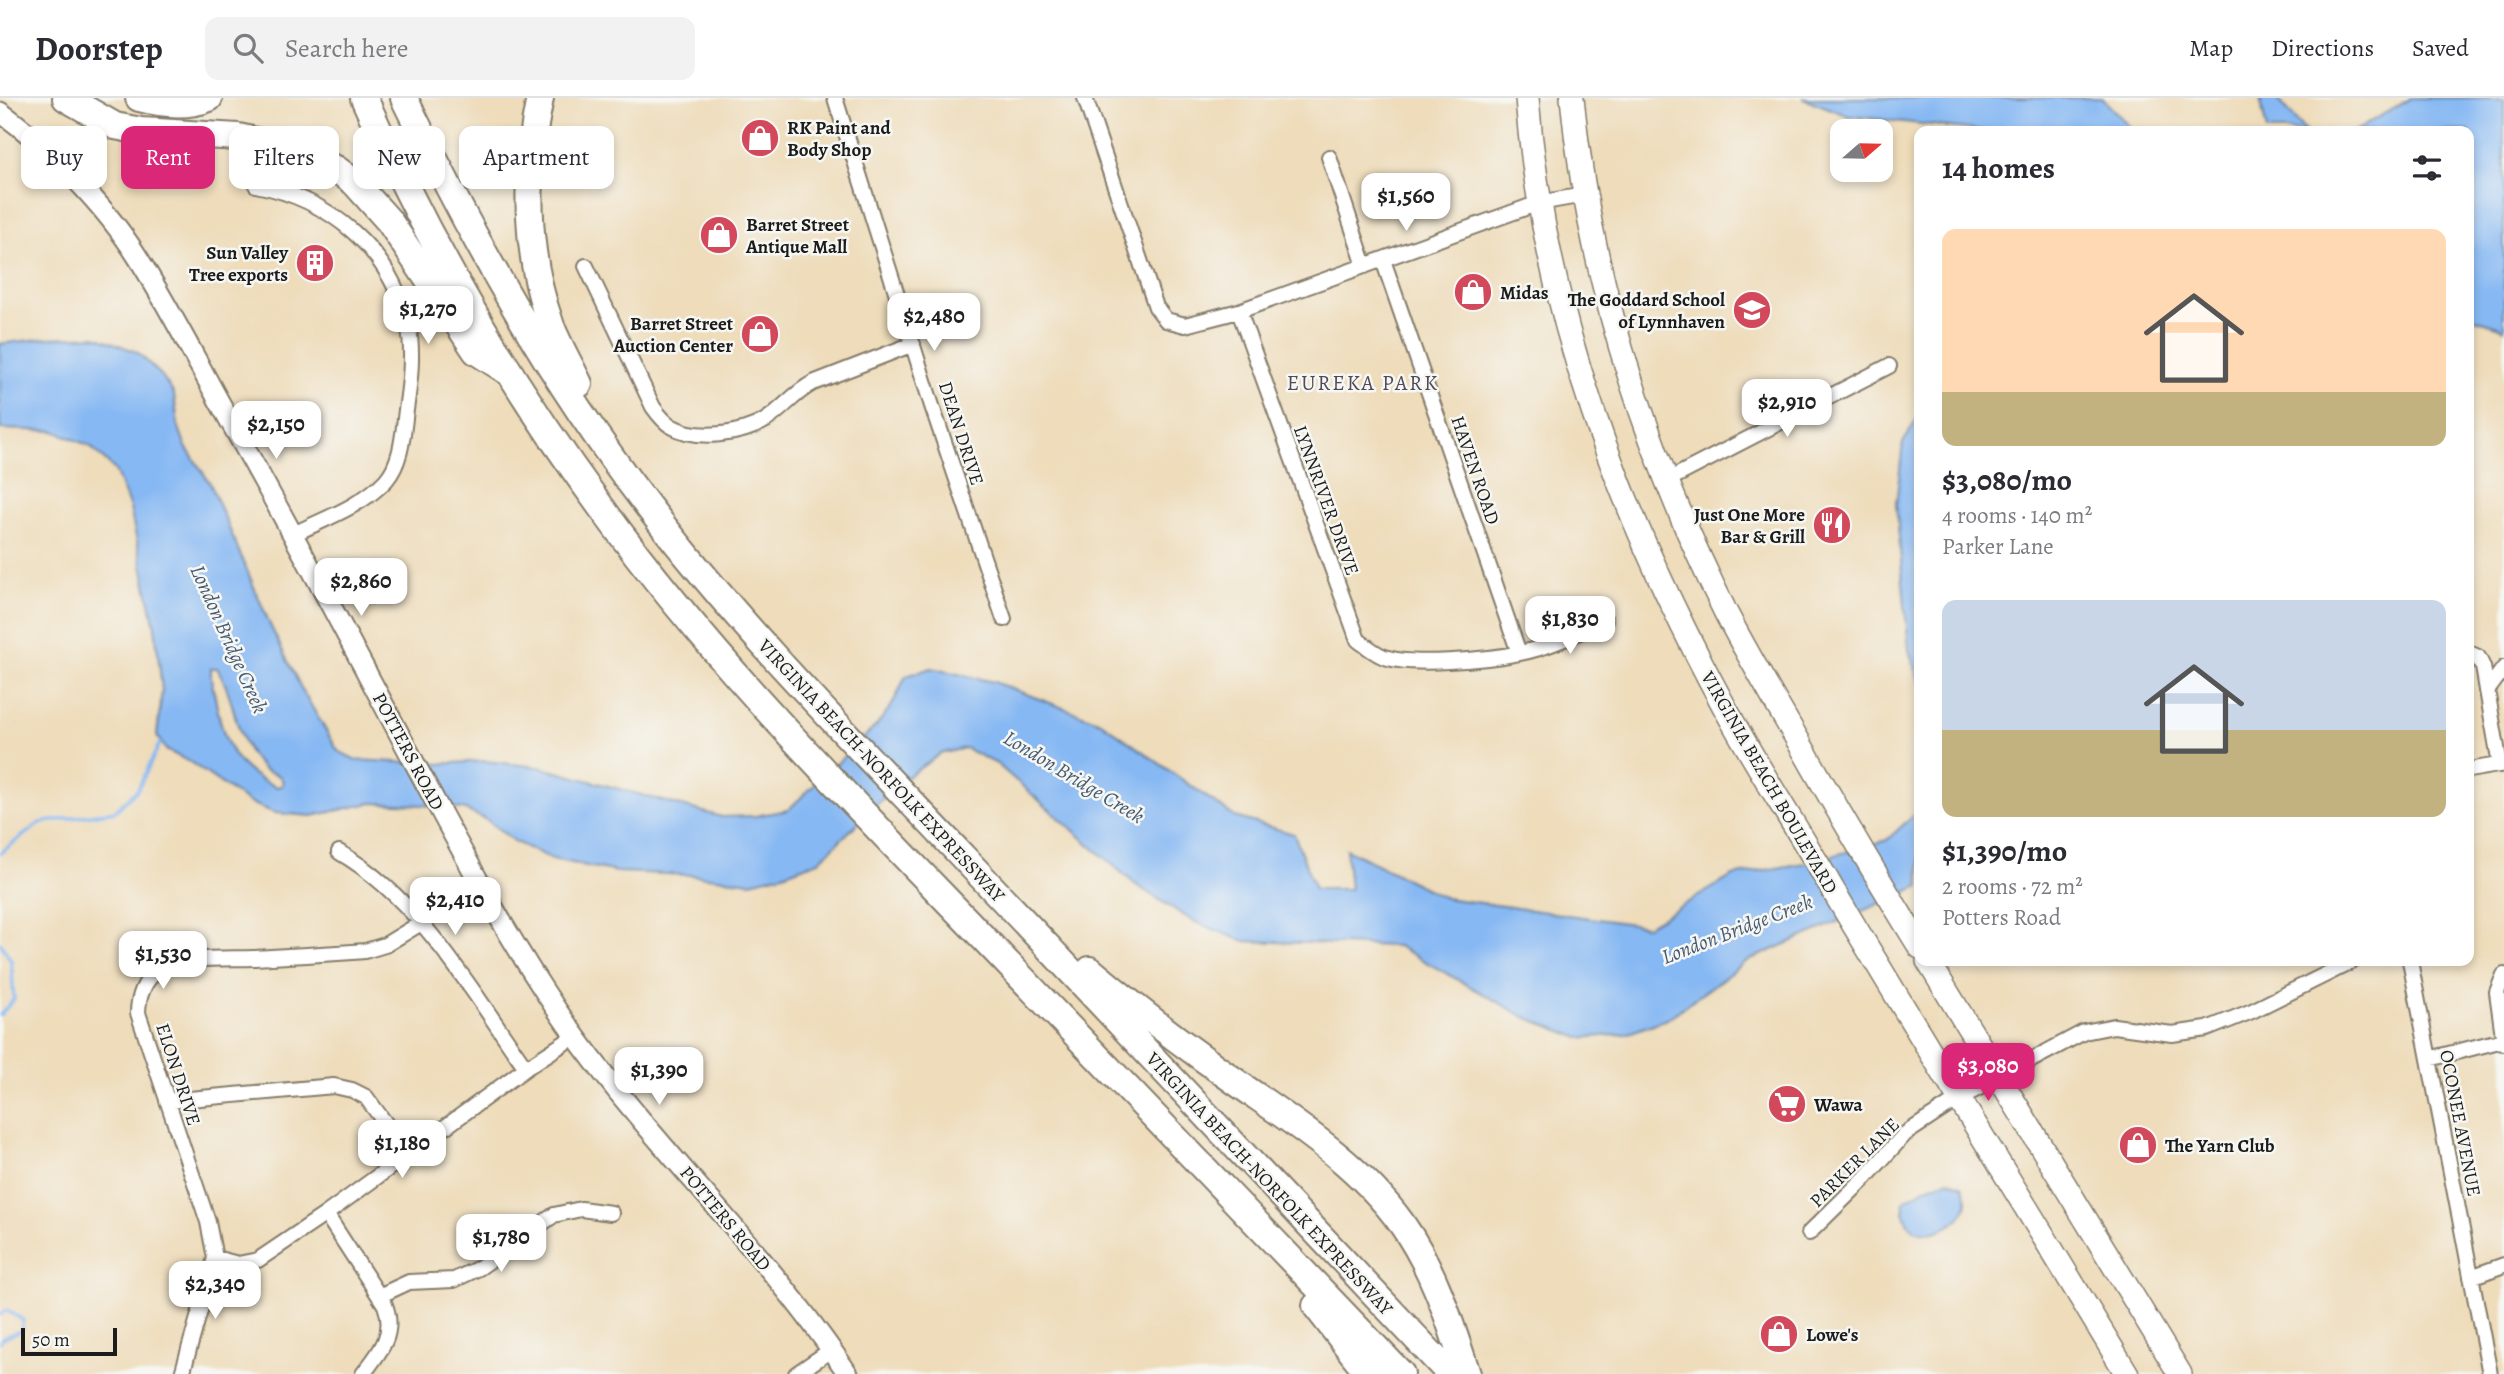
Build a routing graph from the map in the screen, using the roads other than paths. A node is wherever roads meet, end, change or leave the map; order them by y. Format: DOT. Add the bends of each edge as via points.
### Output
graph roads {
  1 [pos="66,98"];
  2 [pos="139,98"];
  3 [pos="209,98"];
  4 [pos="364,98"];
  5 [pos="404,98"];
  6 [pos="540,98"];
  7 [pos="835,98"];
  8 [pos="1085,98"];
  9 [pos="1527,98"];
  10 [pos="1572,98"];
  11 [pos="0,112"];
  12 [pos="1329,157"];
  13 [pos="271,189"];
  14 [pos="1584,195"];
  15 [pos="1539,203"];
  16 [pos="1383,260"];
  17 [pos="586,266"];
  18 [pos="1365,266"];
  19 [pos="1239,311"];
  20 [pos="913,344"];
  21 [pos="1889,366"];
  22 [pos="511,374"];
  23 [pos="621,470"];
  24 [pos="1668,480"];
  25 [pos="294,534"];
  26 [pos="1004,620"];
  27 [pos="1605,620"];
  28 [pos="1519,653"];
  29 [pos="2474,655"];
  30 [pos="2504,668"];
  31 [pos="2487,691"];
  32 [pos="2502,764"];
  33 [pos="2474,769"];
  34 [pos="339,852"];
  35 [pos="999,896"];
  36 [pos="421,923"];
  37 [pos="1914,937"];
  38 [pos="1931,966"];
  39 [pos="2343,966"];
  40 [pos="2411,966"];
  41 [pos="2504,975"];
  42 [pos="575,1036"];
  43 [pos="2504,1042"];
  44 [pos="2429,1059"];
  45 [pos="526,1068"];
  46 [pos="2000,1077"];
  47 [pos="1959,1098"];
  48 [pos="167,1101"];
  49 [pos="408,1154"];
  50 [pos="611,1213"];
  51 [pos="326,1214"];
  52 [pos="1261,1227"];
  53 [pos="1809,1233"];
  54 [pos="215,1258"];
  55 [pos="2504,1265"];
  56 [pos="2471,1277"];
  57 [pos="379,1297"];
  58 [pos="831,1350"];
  59 [pos="845,1373"];
  60 [pos="182,1374"];
  61 [pos="363,1374"];
  62 [pos="796,1374"];
  63 [pos="1369,1374"];
  64 [pos="1401,1374"];
  65 [pos="1450,1374"];
  66 [pos="1467,1374"];
  67 [pos="2127,1374"];
  68 [pos="2180,1374"];
  69 [pos="2490,1374"];
  1 -- 22 [label="highway" via="115,126 238,137 279,146 336,169 389,221 476,351"];
  2 -- 3 [label="highway" via="185,104"];
  4 -- 22 [label="highway, VIRGINIA BEACH-NORFOLK EXPRESSWAY" via="437,245"];
  5 -- 23 [label="highway, VIRGINIA BEACH-NORFOLK EXPRESSWAY" via="501,285"];
  6 -- 23 [label="highway" via="529,168 533,257 551,326"];
  7 -- 20 [label="street, DEAN DRIVE"];
  8 -- 19 [label="street" via="1156,307 1166,320 1185,325"];
  9 -- 15 [label="main road, VIRGINIA BEACH BOULEVARD"];
  10 -- 14 [label="main road"];
  11 -- 25 [label="street, POTTERS ROAD" via="22,127 84,189 136,254"];
  12 -- 18 [label="street"];
  13 -- 25 [label="street" via="334,215 382,263 396,288 411,351 400,451 387,479 363,500"];
  14 -- 15 [label="street"];
  14 -- 24 [label="main road" via="1618,337"];
  15 -- 16 [label="street"];
  15 -- 47 [label="main road, VIRGINIA BEACH BOULEVARD" via="1600,434 1668,596 1740,734"];
  16 -- 18 [label="street"];
  16 -- 28 [label="street, HAVEN ROAD"];
  17 -- 20 [label="street" via="653,407 661,419 680,430 721,435 750,428 813,383"];
  18 -- 19 [label="street"];
  19 -- 28 [label="street, LYNNRIVER DRIVE" via="1358,640 1381,656 1400,661"];
  20 -- 26 [label="street, DEAN DRIVE"];
  21 -- 24 [label="street"];
  22 -- 52 [label="highway, VIRGINIA BEACH-NORFOLK EXPRESSWAY" via="579,476 685,614 815,761"];
  23 -- 35 [label="highway, VIRGINIA BEACH-NORFOLK EXPRESSWAY" via="738,616"];
  24 -- 37 [label="main road" via="1726,612"];
  25 -- 42 [label="street, POTTERS ROAD" via="460,846"];
  27 -- 28 [label="street, LYNNRIVER DRIVE"];
  29 -- 31 [label="street" via="2483,667"];
  30 -- 31 [label="street"];
  31 -- 32 [label="street"];
  32 -- 33 [label="street"];
  34 -- 36 [label="street" via="377,878"];
  35 -- 65 [label="highway, VIRGINIA BEACH-NORFOLK EXPRESSWAY"];
  35 -- 66 [label="highway" via="1142,1014 1352,1167 1403,1226 1423,1259 1438,1288"];
  36 -- 45 [label="street"];
  36 -- 48 [label="street, ELON DRIVE" via="385,945 365,951 188,962 155,972 138,1000 138,1013"];
  38 -- 46 [label="main road"];
  39 -- 46 [label="street, PARKER LANE" via="2207,1029 2172,1034 2100,1028"];
  40 -- 44 [label="street, OCONEE AVENUE"];
  41 -- 43 [label="street" via="2497,992"];
  42 -- 45 [label="street"];
  42 -- 58 [label="street, POTTERS ROAD" via="800,1306"];
  43 -- 44 [label="street"];
  44 -- 56 [label="street, OCONEE AVENUE"];
  45 -- 49 [label="street"];
  46 -- 47 [label="street, PARKER LANE"];
  46 -- 68 [label="main road"];
  47 -- 53 [label="street, PARKER LANE" via="1905,1134"];
  47 -- 67 [label="main road, VIRGINIA BEACH BOULEVARD"];
  48 -- 49 [label="street" via="334,1086 366,1097"];
  48 -- 54 [label="street, ELON DRIVE" via="208,1222"];
  49 -- 51 [label="street"];
  50 -- 57 [label="street" via="580,1209 554,1214 479,1268 454,1280 409,1282"];
  51 -- 54 [label="street" via="258,1261 238,1264"];
  51 -- 57 [label="street"];
  52 -- 63 [label="highway"];
  52 -- 64 [label="highway, VIRGINIA BEACH-NORFOLK EXPRESSWAY"];
  54 -- 60 [label="street, ELON DRIVE"];
  55 -- 56 [label="street"];
  56 -- 69 [label="street, OCONEE AVENUE"];
  57 -- 61 [label="street" via="389,1317 388,1336"];
  58 -- 59 [label="street, POTTERS ROAD"];
  58 -- 62 [label="street"];
}
